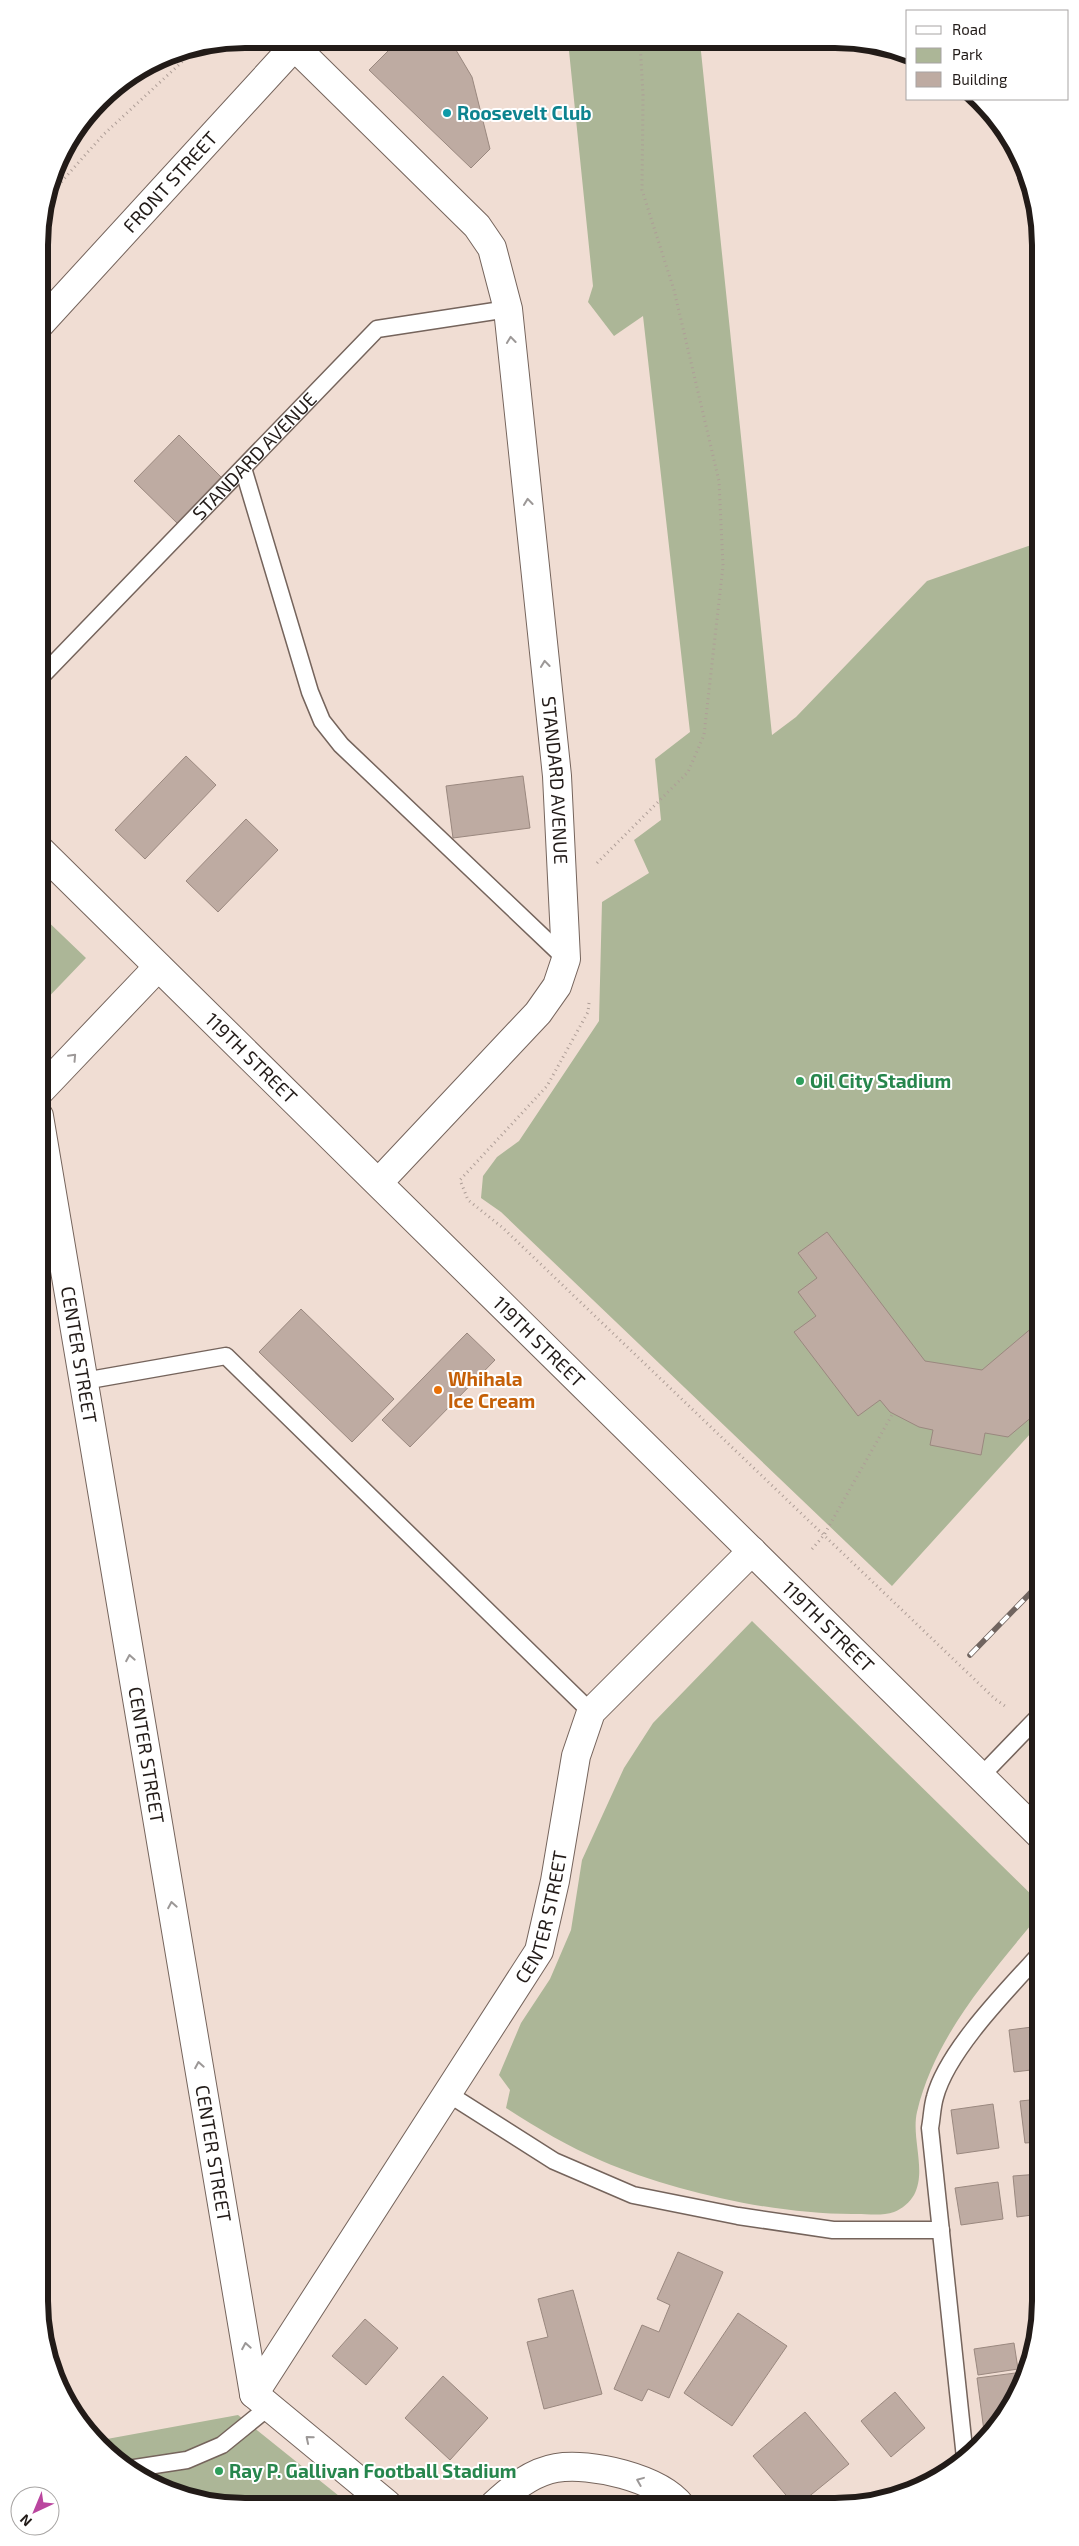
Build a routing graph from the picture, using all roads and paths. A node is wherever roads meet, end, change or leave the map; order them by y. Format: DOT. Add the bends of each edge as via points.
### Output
graph roads {
  1 [pos="293,48"];
  2 [pos="303,48"];
  3 [pos="640,48"];
  4 [pos="189,55"];
  5 [pos="56,188"];
  6 [pos="508,309"];
  7 [pos="48,315"];
  8 [pos="243,468"];
  9 [pos="48,670"];
  10 [pos="48,858"];
  11 [pos="590,870"];
  12 [pos="566,959"];
  13 [pos="158,966"];
  14 [pos="48,1082"];
  15 [pos="48,1169"];
  16 [pos="379,1182"];
  17 [pos="468,1200"];
  18 [pos="84,1381"];
  19 [pos="894,1413"];
  20 [pos="824,1535"];
  21 [pos="812,1549"];
  22 [pos="752,1551"];
  23 [pos="591,1712"];
  24 [pos="1032,1717"];
  25 [pos="1032,1723"];
  26 [pos="980,1776"];
  27 [pos="1032,1827"];
  28 [pos="1032,1963"];
  29 [pos="447,2093"];
  30 [pos="941,2230"];
  31 [pos="262,2400"];
  32 [pos="964,2450"];
  33 [pos="139,2467"];
  34 [pos="380,2498"];
  35 [pos="502,2498"];
  36 [pos="672,2498"];
  1 -- 7 [label="street, FRONT STREET"];
  2 -- 6 [label="street, STANDARD AVENUE" via="477,226 492,248"];
  3 -- 11 [label="path" via="642,190 674,290 719,481 723,566 704,735 688,772"];
  4 -- 5 [label="path" via="102,135"];
  6 -- 8 [label="lane, STANDARD AVENUE" via="377,329"];
  12 -- 6 [label="street, STANDARD AVENUE, one-way" via="557,782"];
  8 -- 9 [label="lane, STANDARD AVENUE"];
  8 -- 12 [label="lane" via="310,692 322,720 341,745"];
  10 -- 13 [label="street, 119TH STREET"];
  12 -- 16 [label="street, STANDARD AVENUE" via="557,986 538,1013"];
  14 -- 13 [label="street, one-way"];
  13 -- 16 [label="street, 119TH STREET"];
  15 -- 18 [label="street, CENTER STREET"];
  16 -- 22 [label="street, 119TH STREET"];
  17 -- 20 [label="path" via="503,1228"];
  18 -- 23 [label="lane" via="226,1356"];
  31 -- 18 [label="street, CENTER STREET, one-way"];
  19 -- 20 [label="path"];
  20 -- 21 [label="path"];
  20 -- 24 [label="path" via="995,1700"];
  22 -- 23 [label="street, CENTER STREET"];
  22 -- 26 [label="street, 119TH STREET"];
  23 -- 29 [label="street, CENTER STREET" via="576,1756 555,1881 539,1951"];
  25 -- 26 [label="lane"];
  26 -- 27 [label="street, 119TH STREET"];
  28 -- 30 [label="lane" via="992,2006 948,2067 935,2097 930,2128"];
  29 -- 30 [label="lane" via="554,2161 632,2195 738,2216 833,2230"];
  29 -- 31 [label="street, CENTER STREET"];
  30 -- 32 [label="lane"];
  31 -- 33 [label="lane" via="222,2445 187,2460"];
  34 -- 31 [label="street, one-way"];
  36 -- 35 [label="street, one-way" via="640,2480 594,2468 556,2468 516,2485"];
}
